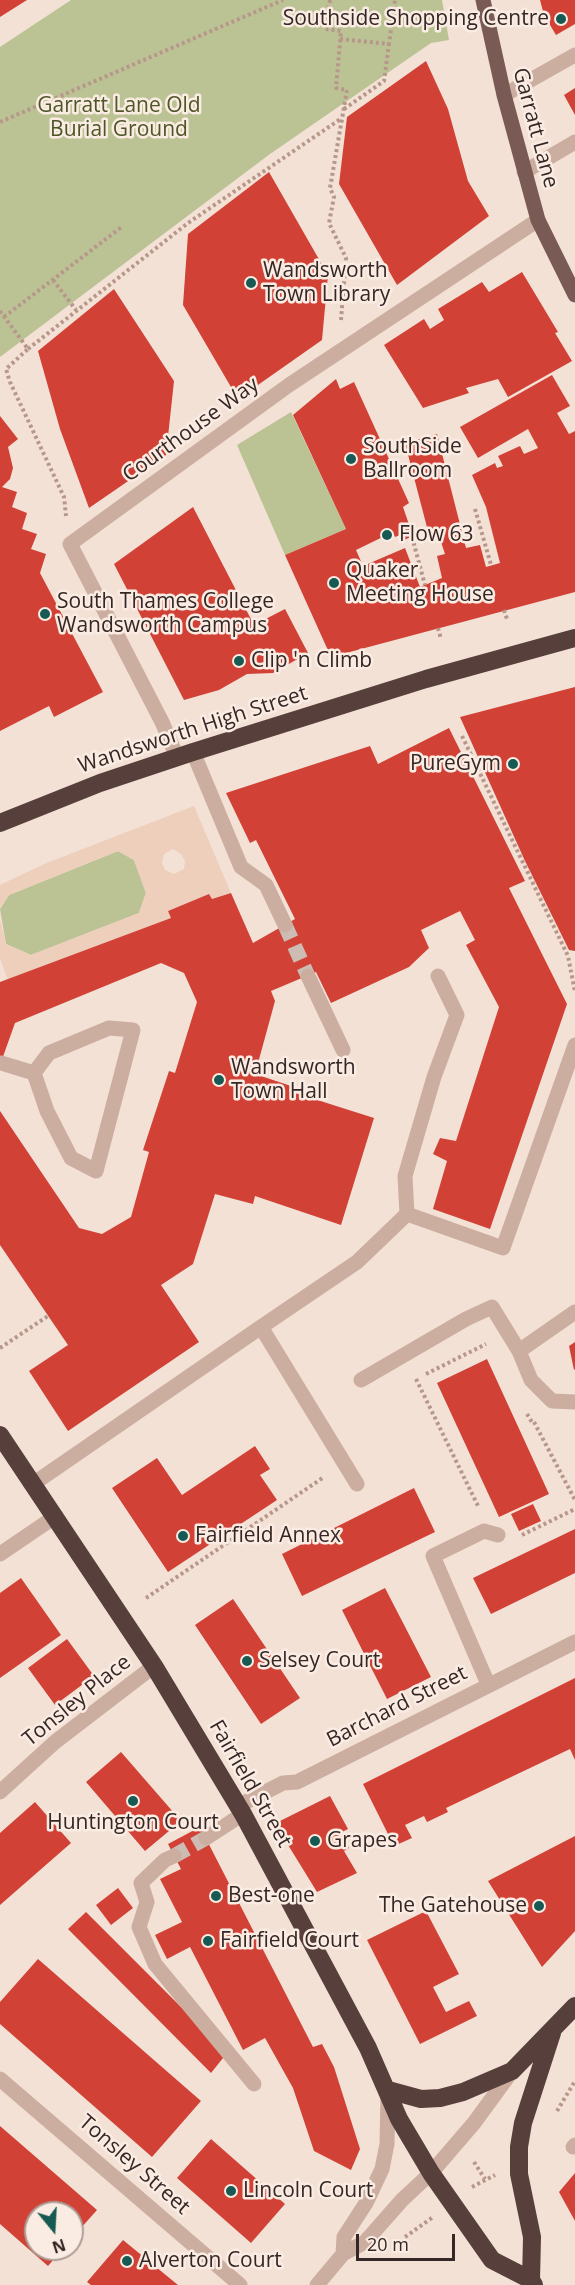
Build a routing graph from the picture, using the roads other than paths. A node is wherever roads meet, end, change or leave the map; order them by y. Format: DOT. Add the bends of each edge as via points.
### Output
graph roads {
  1 [pos="483,0"];
  2 [pos="573,56"];
  3 [pos="504,95"];
  4 [pos="575,142"];
  5 [pos="524,172"];
  6 [pos="538,220"];
  7 [pos="575,295"];
  8 [pos="575,638"];
  9 [pos="185,755"];
  10 [pos="0,823"];
  11 [pos="285,925"];
  12 [pos="309,976"];
  13 [pos="438,976"];
  14 [pos="575,1045"];
  15 [pos="343,1050"];
  16 [pos="1,1063"];
  17 [pos="34,1073"];
  18 [pos="407,1214"];
  19 [pos="575,1312"];
  20 [pos="261,1327"];
  21 [pos="519,1351"];
  22 [pos="361,1380"];
  23 [pos="575,1402"];
  24 [pos="0,1435"];
  25 [pos="33,1484"];
  26 [pos="357,1484"];
  27 [pos="56,1516"];
  28 [pos="491,1533"];
  29 [pos="0,1554"];
  30 [pos="575,1642"];
  31 [pos="154,1666"];
  32 [pos="488,1684"];
  33 [pos="0,1792"];
  34 [pos="240,1810"];
  35 [pos="206,1838"];
  36 [pos="174,1856"];
  37 [pos="575,2006"];
  38 [pos="552,2033"];
  39 [pos="512,2071"];
  40 [pos="0,2079"];
  41 [pos="254,2084"];
  42 [pos="388,2090"];
  43 [pos="431,2173"];
  44 [pos="343,2254"];
  45 [pos="532,2282"];
  46 [pos="240,2285"];
  47 [pos="317,2285"];
  1 -- 3 [label="main road, Garratt Lane"];
  2 -- 3 [label="street"];
  3 -- 5 [label="main road, Garratt Lane"];
  4 -- 5 [label="street"];
  5 -- 6 [label="main road, Garratt Lane"];
  6 -- 7 [label="main road, Garratt Lane"];
  6 -- 9 [label="street, Courthouse Way" via="339,351 70,544 162,722"];
  8 -- 9 [label="highway, Wandsworth High Street"];
  9 -- 10 [label="highway, Wandsworth High Street" via="100,783"];
  9 -- 11 [label="street" via="241,867 266,885"];
  12 -- 15 [label="street"];
  13 -- 18 [label="street" via="457,1014 405,1176"];
  14 -- 18 [label="street" via="502,1248"];
  16 -- 17 [label="street"];
  17 -- 17 [label="street" via="49,1053 109,1028 133,1030 96,1171 71,1158 47,1111"];
  18 -- 20 [label="street" via="357,1262"];
  19 -- 21 [label="street"];
  20 -- 25 [label="street"];
  20 -- 26 [label="street"];
  21 -- 22 [label="street" via="492,1307"];
  21 -- 23 [label="street" via="531,1380 552,1401"];
  24 -- 25 [label="highway, Fairfield Street"];
  25 -- 27 [label="highway, Fairfield Street"];
  27 -- 29 [label="street"];
  27 -- 31 [label="highway, Fairfield Street"];
  28 -- 32 [label="street" via="434,1556"];
  30 -- 32 [label="street, Barchard Street"];
  31 -- 33 [label="street, Tonsley Place" via="55,1742"];
  31 -- 34 [label="highway, Fairfield Street"];
  32 -- 34 [label="street, Barchard Street" via="297,1782 283,1783"];
  34 -- 35 [label="street, Barchard Street"];
  34 -- 42 [label="highway, Fairfield Street"];
  36 -- 41 [label="street" via="141,1883 147,1902 139,1927 155,1964"];
  37 -- 38 [label="highway"];
  38 -- 39 [label="highway"];
  38 -- 45 [label="highway" via="519,2147 519,2174 532,2238"];
  39 -- 42 [label="highway" via="440,2098"];
  39 -- 43 [label="street"];
  40 -- 46 [label="street, Tonsley Street"];
  42 -- 43 [label="highway, Fairfield Street" via="399,2119"];
  42 -- 44 [label="street" via="387,2144 382,2169 344,2237"];
  43 -- 44 [label="street" via="365,2242"];
  43 -- 45 [label="highway, Fairfield Street" via="492,2260"];
  44 -- 47 [label="street"];
}
